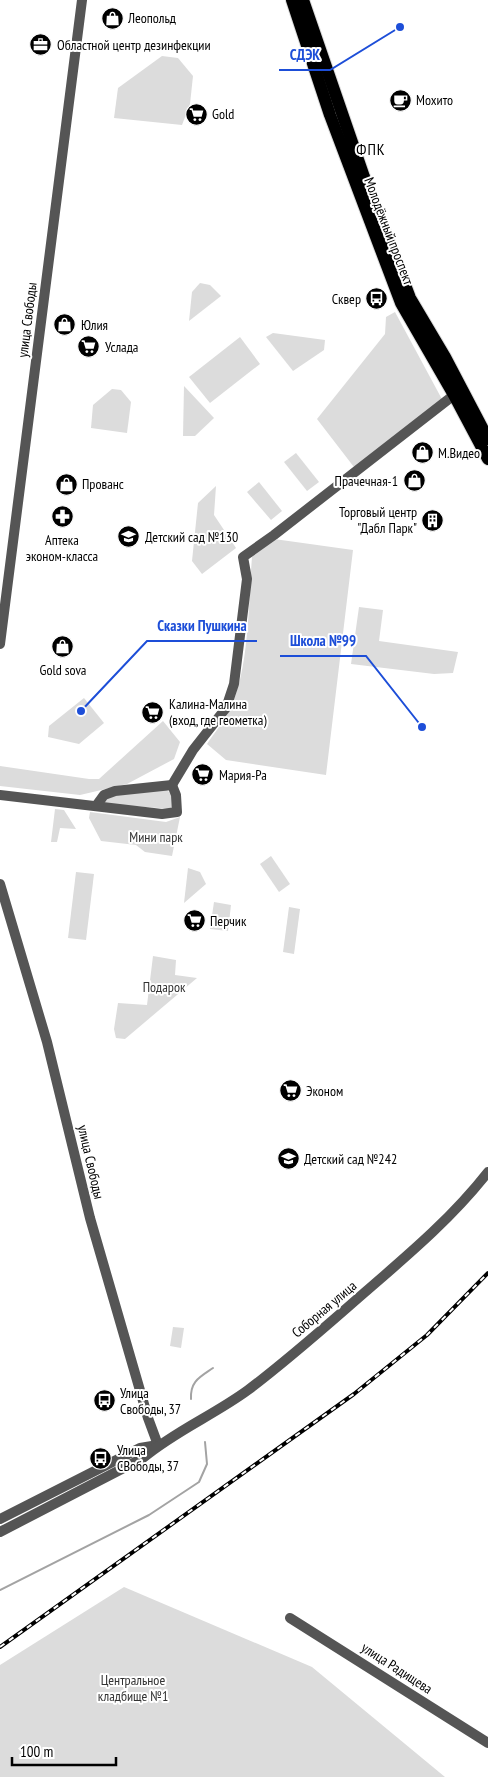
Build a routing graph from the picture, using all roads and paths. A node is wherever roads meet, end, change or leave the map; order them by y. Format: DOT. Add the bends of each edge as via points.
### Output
graph roads {
  1 [pos="82,0"];
  2 [pos="292,0"];
  3 [pos="303,0"];
  4 [pos="454,394"];
  5 [pos="488,439"];
  6 [pos="488,459"];
  7 [pos="0,644"];
  8 [pos="172,785"];
  9 [pos="0,795"];
  10 [pos="96,806"];
  11 [pos="0,884"];
  12 [pos="488,1172"];
  13 [pos="158,1445"];
  14 [pos="0,1519"];
  15 [pos="0,1532"];
  16 [pos="290,1618"];
  17 [pos="488,1743"];
  1 -- 7 [label="street, улица Свободы"];
  2 -- 4 [label="main road, Молодёжный проспект" via="330,115 401,303"];
  3 -- 5 [label="main road, Молодёжный проспект" via="410,298"];
  4 -- 6 [label="main road, Молодёжный проспект"];
  4 -- 8 [label="street" via="243,556 248,579 234,684 226,708 192,750"];
  8 -- 10 [label="street" via="115,791 104,795"];
  8 -- 10 [label="street" via="177,812 162,814"];
  9 -- 10 [label="street"];
  11 -- 13 [label="street, улица Свободы" via="47,1042 90,1218"];
  12 -- 13 [label="street, Соборная улица" via="447,1220 311,1339 225,1406"];
  13 -- 14 [label="street, Соборная улица" via="140,1448"];
  13 -- 15 [label="street, Соборная улица" via="143,1458"];
  16 -- 17 [label="street, улица Радищева"];
}
